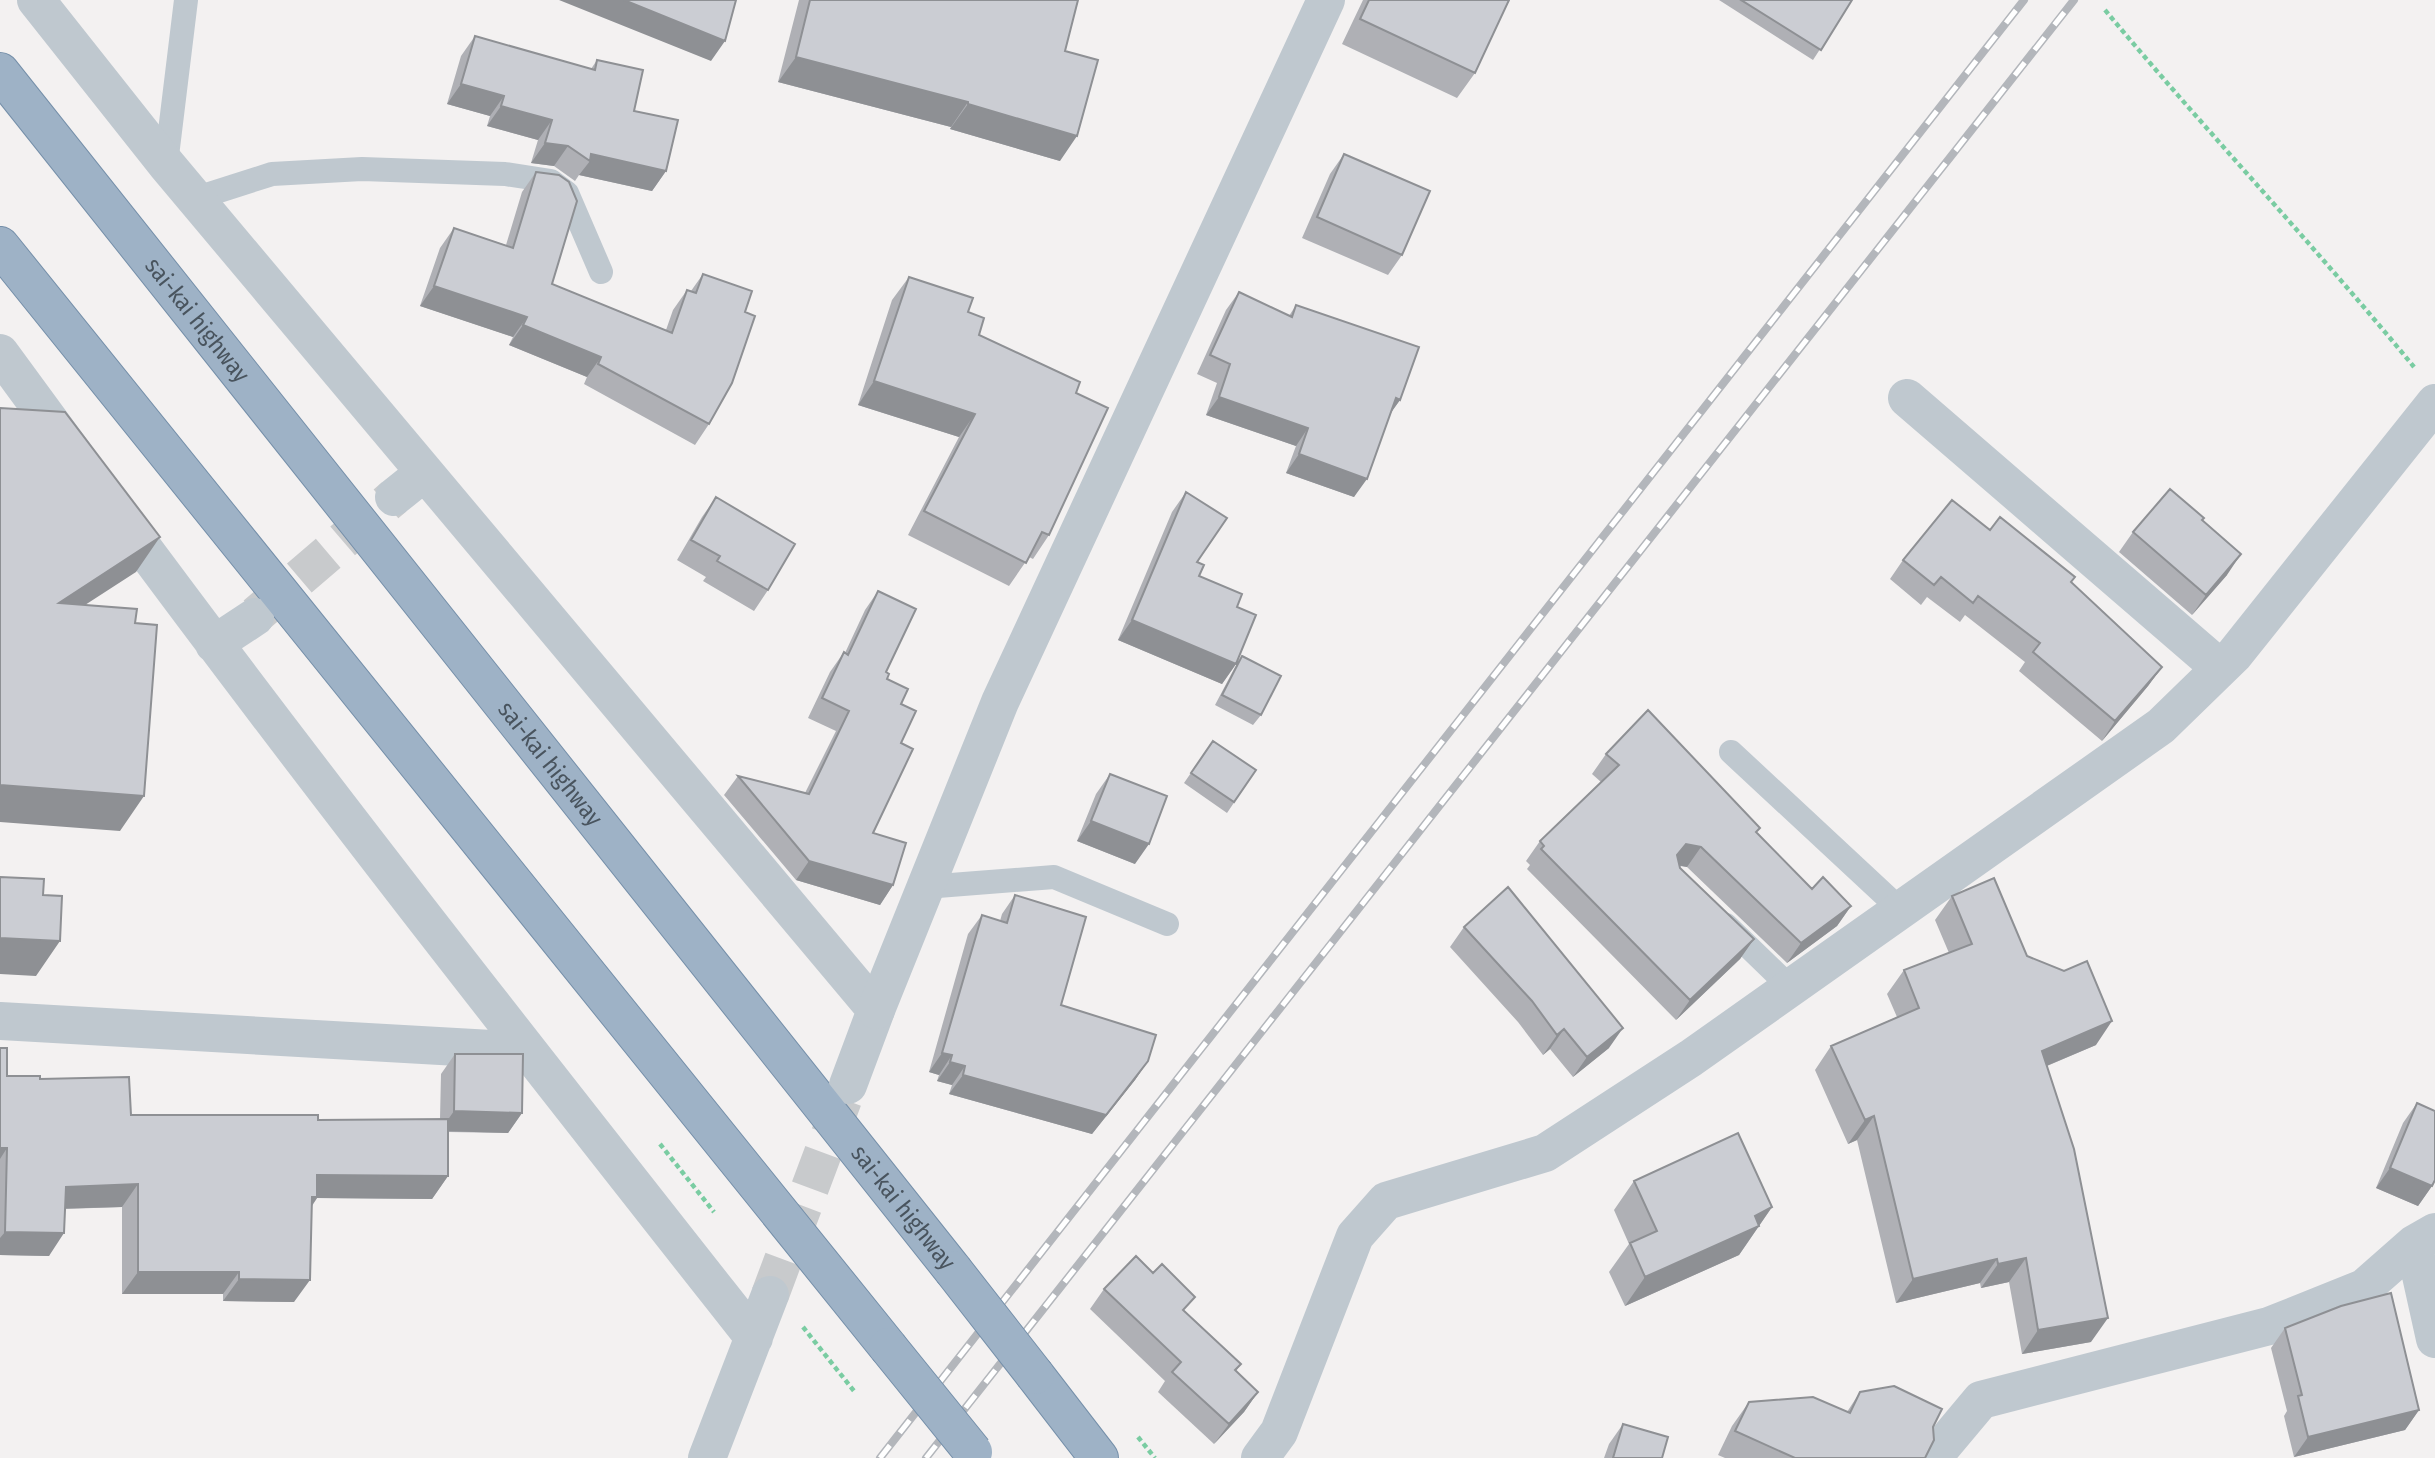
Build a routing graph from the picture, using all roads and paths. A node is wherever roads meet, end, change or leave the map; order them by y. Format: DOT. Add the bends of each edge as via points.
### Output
graph roads {
  1 [pos="36,0"];
  2 [pos="186,0"];
  3 [pos="1326,0"];
  4 [pos="2105,10"];
  5 [pos="0,72"];
  6 [pos="166,164"];
  7 [pos="197,198"];
  8 [pos="0,246"];
  9 [pos="601,272"];
  10 [pos="0,353"];
  11 [pos="2427,388"];
  12 [pos="1907,398"];
  13 [pos="424,473"];
  14 [pos="394,497"];
  15 [pos="255,617"];
  16 [pos="214,644"];
  17 [pos="2220,668"];
  18 [pos="1731,752"];
  19 [pos="925,887"];
  20 [pos="1706,905"];
  21 [pos="1902,911"];
  22 [pos="1167,924"];
  23 [pos="1791,988"];
  24 [pos="876,1010"];
  25 [pos="0,1021"];
  26 [pos="527,1051"];
  27 [pos="848,1085"];
  28 [pos="2425,1238"];
  29 [pos="770,1296"];
  30 [pos="754,1338"];
  31 [pos="2435,1339"];
  32 [pos="975,1455"];
  33 [pos="707,1458"];
  34 [pos="1099,1458"];
  35 [pos="1260,1458"];
  36 [pos="1937,1458"];
  1 -- 6 [label="street"];
  2 -- 6 [label="lane"];
  3 -- 19 [label="street" via="1000,702"];
  4 -- 11 [label="path" via="2344,282"];
  5 -- 34 [label="highway, sai-kai highway, bridge"];
  6 -- 7 [label="street"];
  7 -- 9 [label="lane" via="272,174 362,169 505,174 551,181 567,193"];
  7 -- 13 [label="street"];
  8 -- 32 [label="highway, bridge"];
  10 -- 16 [label="street"];
  11 -- 17 [label="street"];
  12 -- 17 [label="street"];
  13 -- 14 [label="street"];
  13 -- 24 [label="street"];
  15 -- 16 [label="street"];
  16 -- 26 [label="street"];
  17 -- 21 [label="street" via="2161,726"];
  18 -- 21 [label="lane"];
  19 -- 22 [label="lane" via="1054,877"];
  19 -- 24 [label="street"];
  20 -- 23 [label="lane"];
  21 -- 23 [label="street"];
  23 -- 35 [label="street" via="1545,1153 1385,1201 1355,1236 1279,1432"];
  24 -- 27 [label="street"];
  25 -- 26 [label="street"];
  26 -- 30 [label="street"];
  28 -- 31 [label="street"];
  28 -- 36 [label="street" via="2364,1288 2269,1326 1981,1400"];
  29 -- 30 [label="street"];
  30 -- 33 [label="street"];
}
